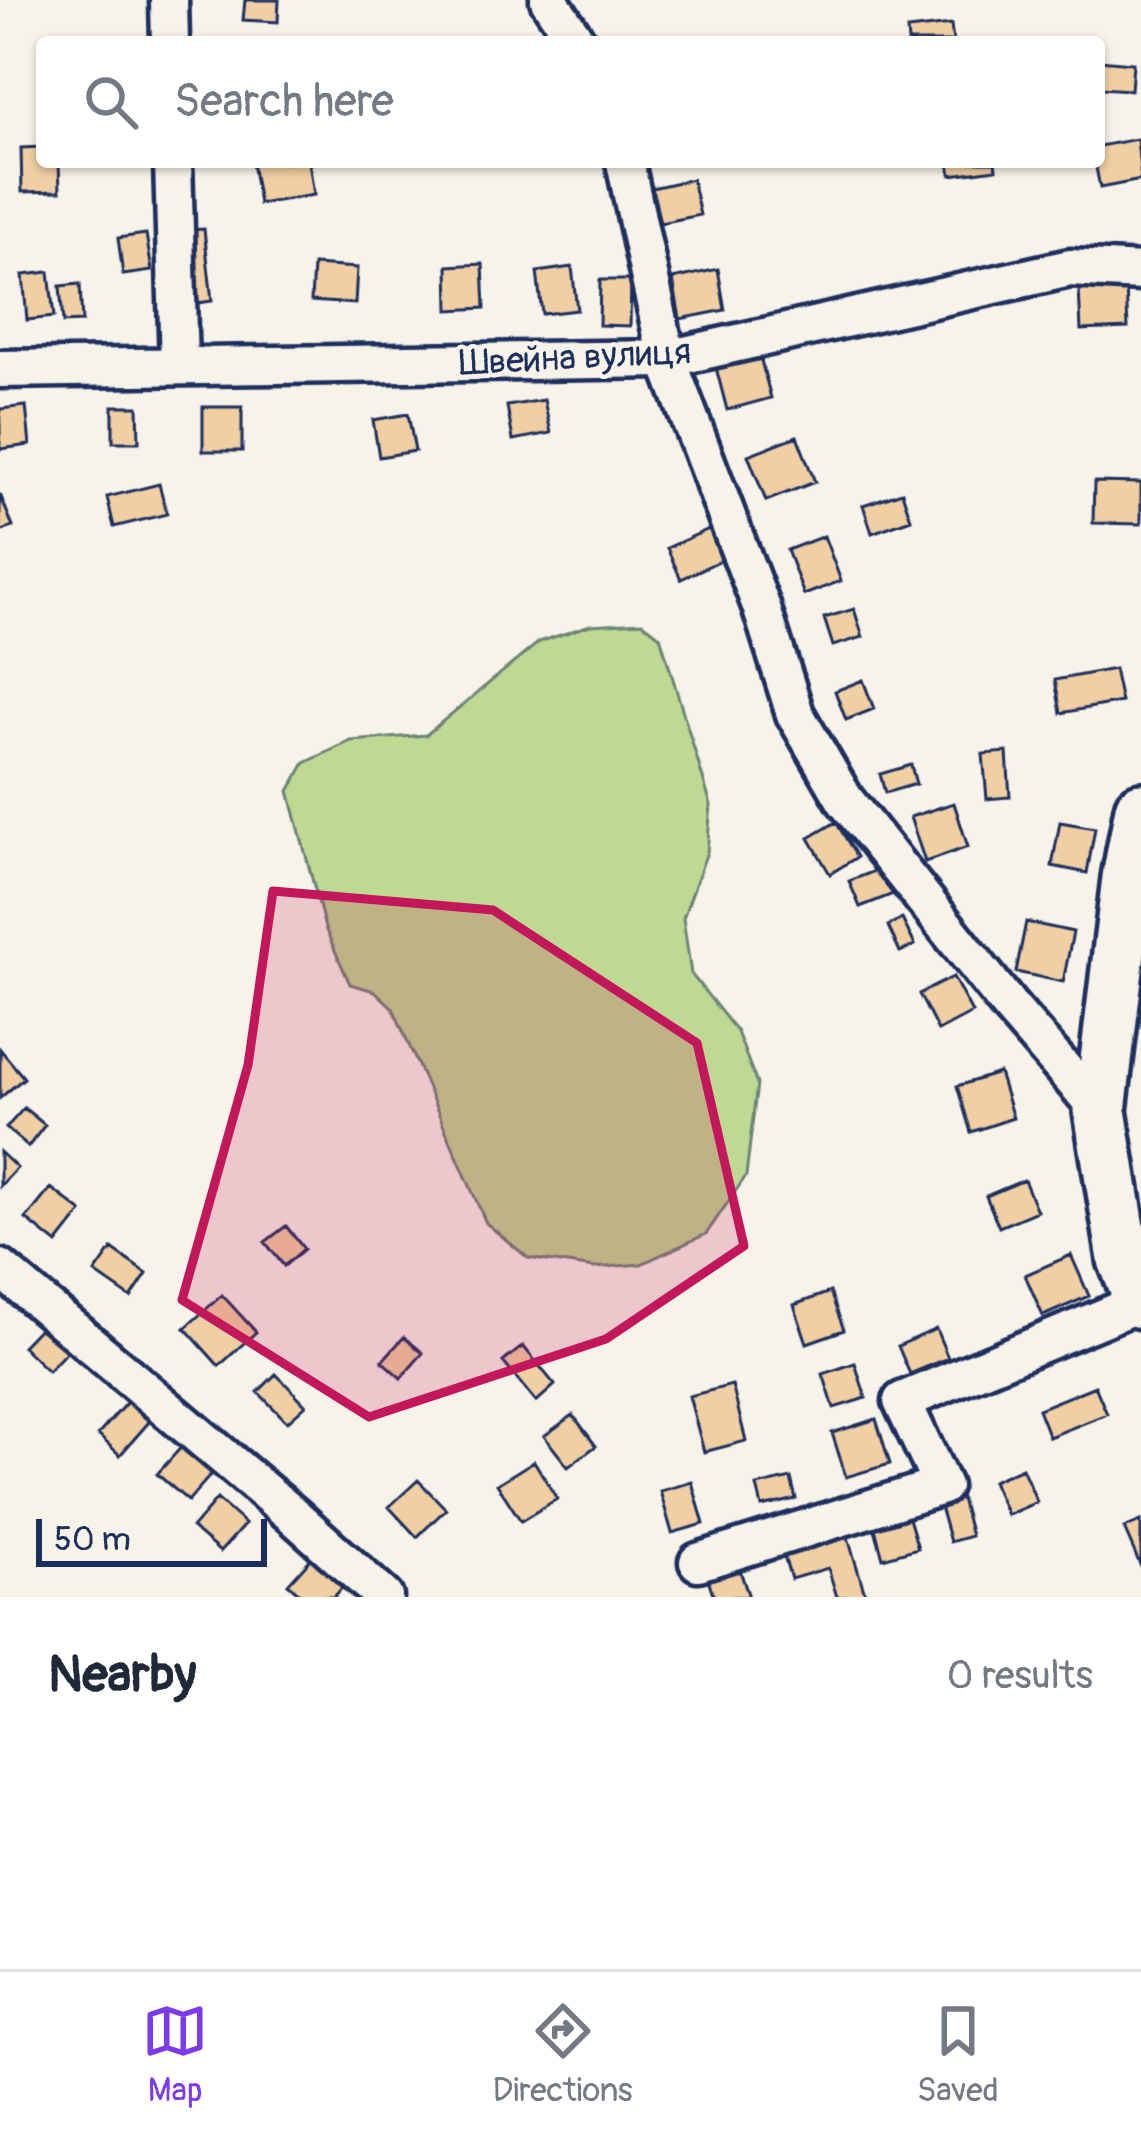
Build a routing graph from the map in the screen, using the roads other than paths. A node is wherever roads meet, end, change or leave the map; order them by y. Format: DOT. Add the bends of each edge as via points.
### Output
graph roads {
  1 [pos="169,0"];
  2 [pos="549,0"];
  3 [pos="170,36"];
  4 [pos="573,36"];
  5 [pos="173,168"];
  6 [pos="626,168"];
  7 [pos="1141,272"];
  8 [pos="667,359"];
  9 [pos="179,366"];
  10 [pos="0,369"];
  11 [pos="1141,809"];
  12 [pos="1100,1111"];
  13 [pos="8,1289"];
  14 [pos="1141,1302"];
  15 [pos="698,1562"];
  16 [pos="383,1597"];
  1 -- 3 [label="street"];
  2 -- 4 [label="street"];
  5 -- 9 [label="street"];
  6 -- 8 [label="street"];
  7 -- 8 [label="street, Швейна вулиця" via="1070,268"];
  8 -- 9 [label="street, Швейна вулиця"];
  8 -- 12 [label="street" via="795,714 860,819"];
  9 -- 10 [label="street, Швейна вулиця"];
  11 -- 12 [label="street"];
  12 -- 14 [label="street" via="1124,1259"];
  13 -- 16 [label="street" via="294,1516"];
  14 -- 15 [label="street" via="902,1401 942,1486"];
}
